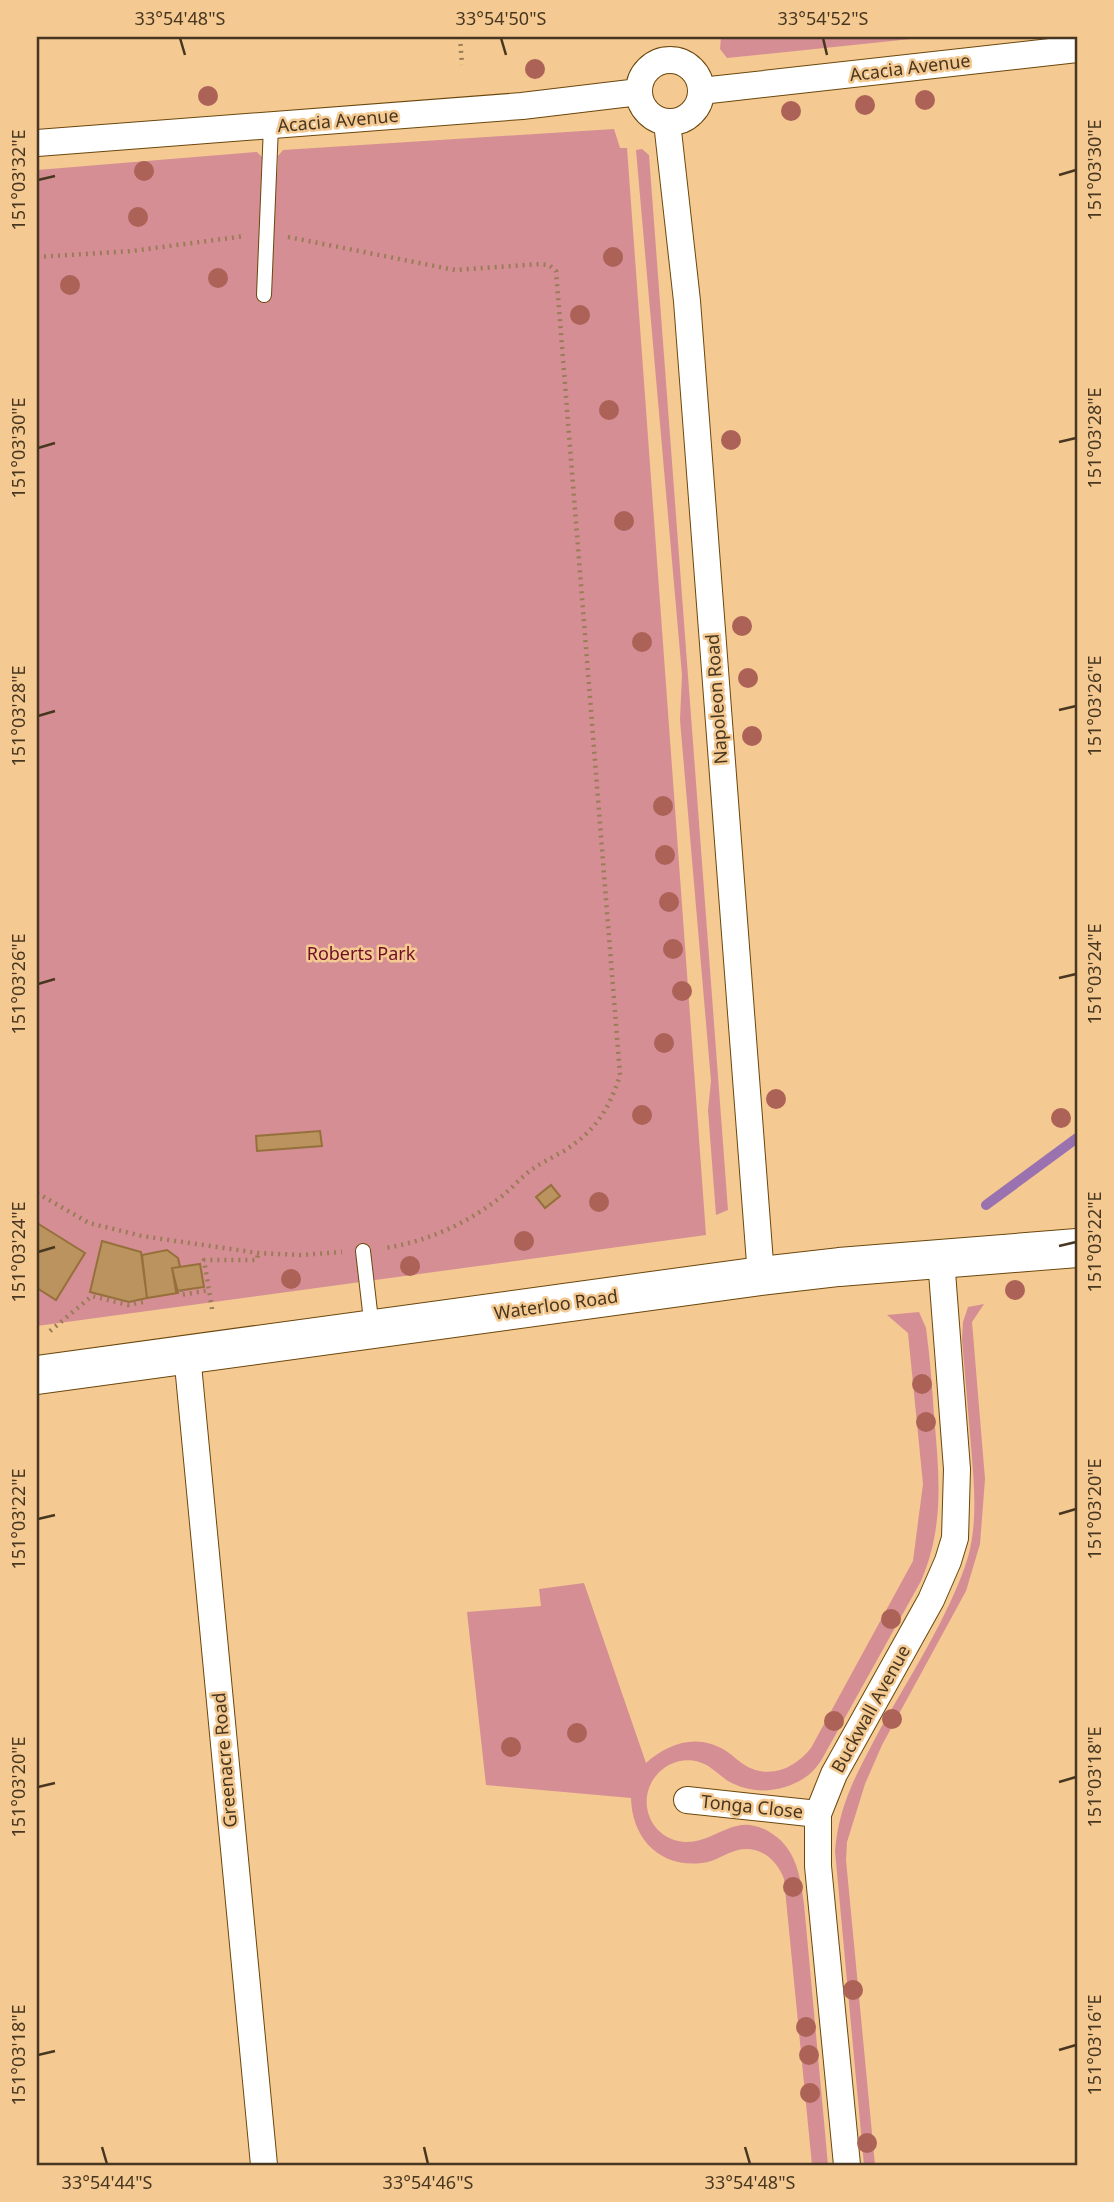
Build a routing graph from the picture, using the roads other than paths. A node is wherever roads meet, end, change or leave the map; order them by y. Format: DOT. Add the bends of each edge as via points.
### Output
graph roads {
  1 [pos="663,49"];
  2 [pos="1077,49"];
  3 [pos="701,91"];
  4 [pos="639,92"];
  5 [pos="667,122"];
  6 [pos="271,126"];
  7 [pos="37,143"];
  8 [pos="264,295"];
  9 [pos="1077,1248"];
  10 [pos="363,1251"];
  11 [pos="941,1259"];
  12 [pos="761,1276"];
  13 [pos="372,1330"];
  14 [pos="187,1354"];
  15 [pos="37,1375"];
  16 [pos="687,1800"];
  17 [pos="818,1814"];
  18 [pos="264,2165"];
  19 [pos="847,2165"];
  1 -- 3 [label="street" via="697,76"];
  1 -- 4 [label="street" via="643,75"];
  2 -- 3 [label="street, Acacia Avenue"];
  3 -- 5 [label="street" via="687,117"];
  4 -- 5 [label="street" via="651,116"];
  4 -- 6 [label="street, Acacia Avenue"];
  5 -- 12 [label="street, Napoleon Road" via="687,301"];
  6 -- 7 [label="street, Acacia Avenue"];
  6 -- 8 [label="lane"];
  9 -- 11 [label="main road, Waterloo Road"];
  10 -- 13 [label="lane"];
  11 -- 12 [label="main road, Waterloo Road"];
  11 -- 17 [label="street, Buckwall Avenue" via="957,1469 955,1538 932,1600 834,1774"];
  12 -- 13 [label="main road, Waterloo Road"];
  13 -- 14 [label="main road, Waterloo Road"];
  14 -- 15 [label="main road, Waterloo Road"];
  14 -- 18 [label="street, Greenacre Road"];
  16 -- 17 [label="street, Tonga Close"];
  17 -- 19 [label="street, Buckwall Avenue" via="818,1866"];
}
